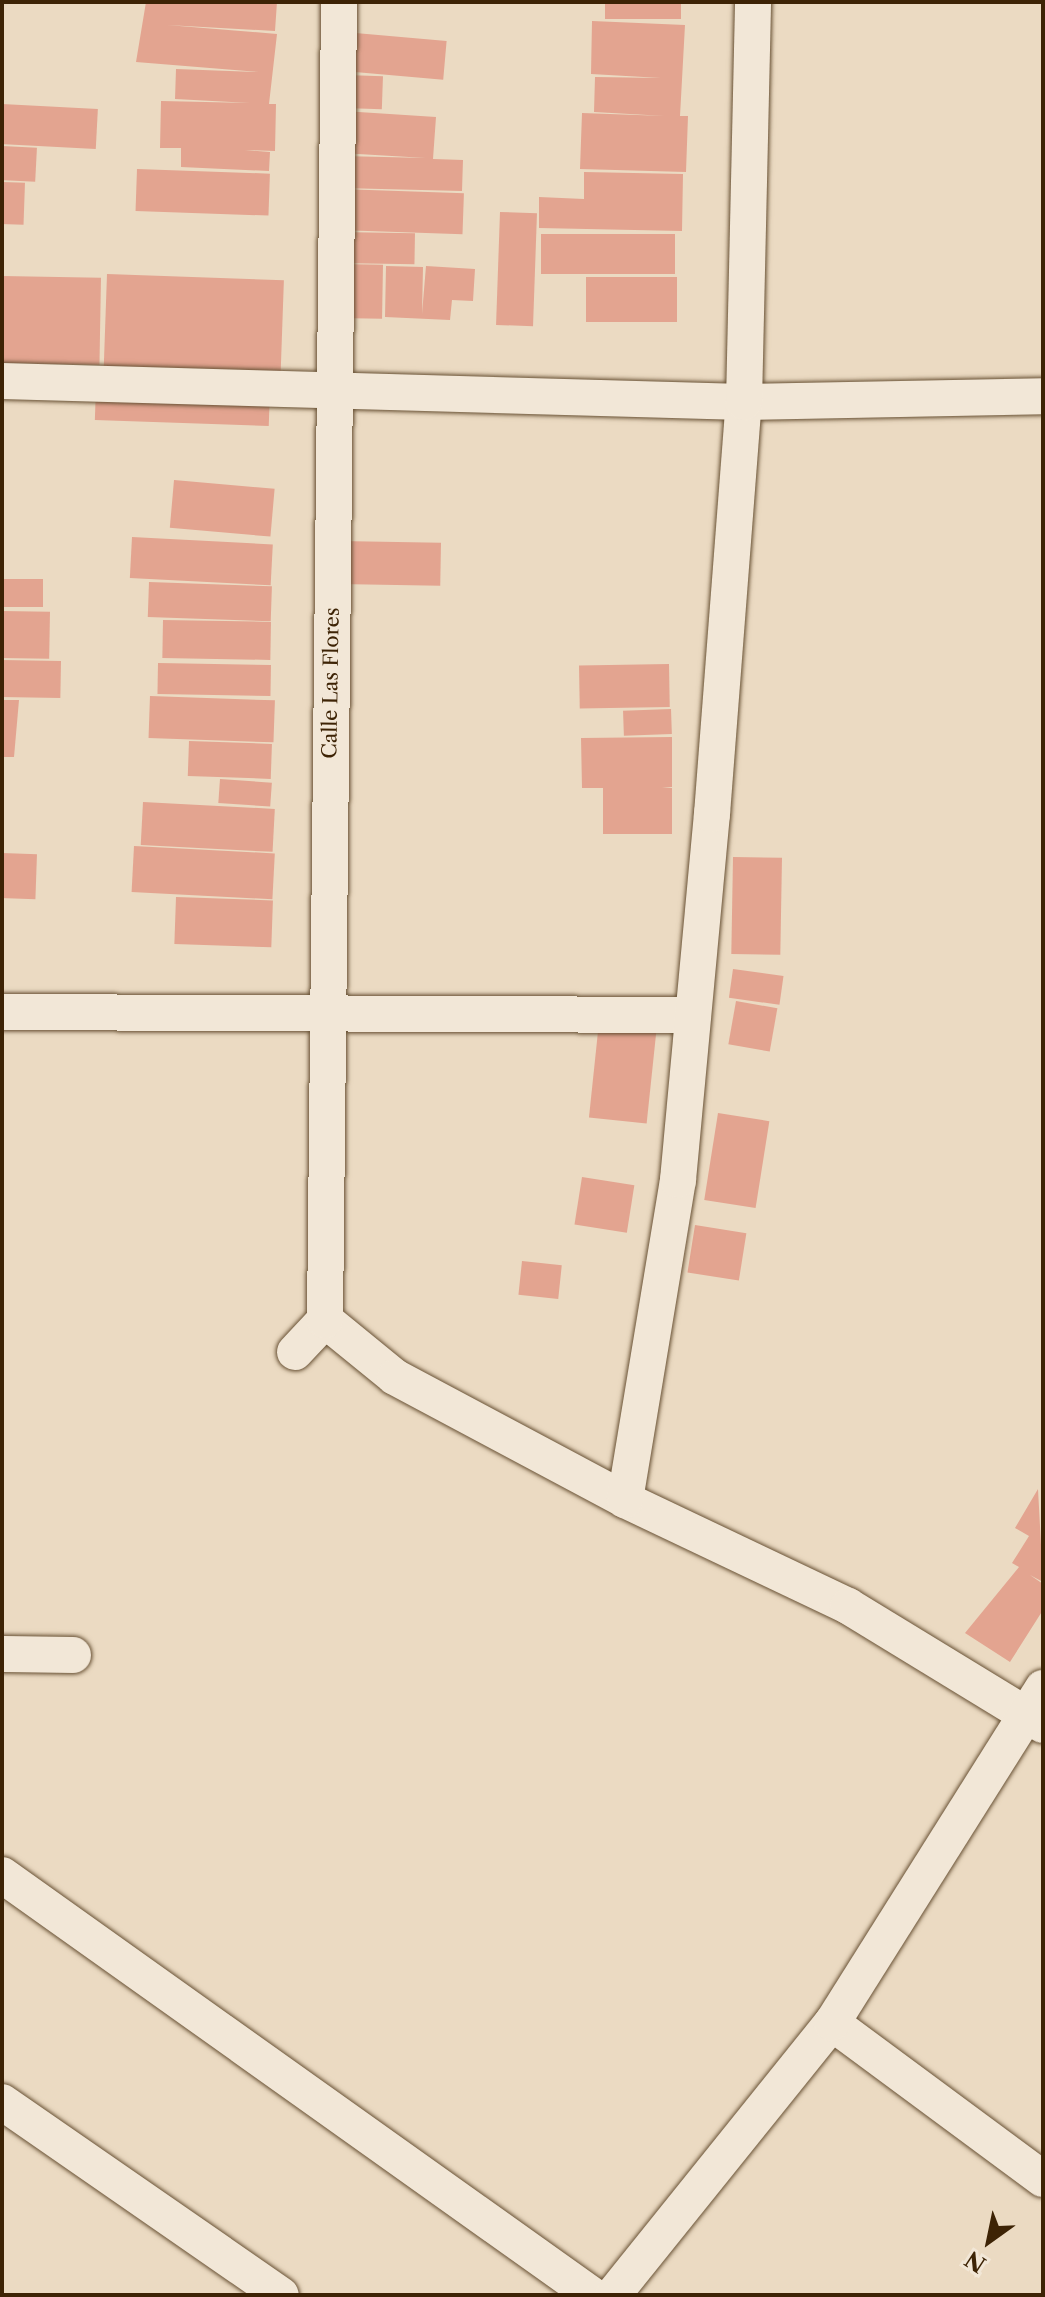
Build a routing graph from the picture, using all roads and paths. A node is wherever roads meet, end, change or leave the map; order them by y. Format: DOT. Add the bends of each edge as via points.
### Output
graph roads {
  1 [pos="339,2"];
  2 [pos="753,2"];
  3 [pos="2,381"];
  4 [pos="334,389"];
  5 [pos="1043,396"];
  6 [pos="744,402"];
  7 [pos="2,1012"];
  8 [pos="327,1012"];
  9 [pos="693,1015"];
  10 [pos="325,1320"];
  11 [pos="295,1352"];
  12 [pos="625,1500"];
  13 [pos="2,1654"];
  14 [pos="73,1655"];
  15 [pos="1039,1710"];
  16 [pos="2,1875"];
  17 [pos="832,2023"];
  18 [pos="2,2102"];
  19 [pos="1043,2179"];
  20 [pos="281,2295"];
  21 [pos="592,2295"];
  22 [pos="613,2295"];
  1 -- 4 [label="street, Calle Las Flores"];
  2 -- 6 [label="street"];
  3 -- 4 [label="street"];
  4 -- 6 [label="street"];
  4 -- 8 [label="street, Calle Las Flores"];
  5 -- 6 [label="street"];
  6 -- 9 [label="street"];
  7 -- 8 [label="street"];
  8 -- 9 [label="street"];
  8 -- 10 [label="street, Calle Las Flores"];
  9 -- 12 [label="street" via="678,1180"];
  10 -- 11 [label="street"];
  10 -- 12 [label="street" via="395,1377"];
  12 -- 15 [label="street" via="848,1606"];
  13 -- 14 [label="street"];
  15 -- 17 [label="street"];
  16 -- 21 [label="street"];
  17 -- 19 [label="street"];
  17 -- 22 [label="street"];
  18 -- 20 [label="street"];
}
